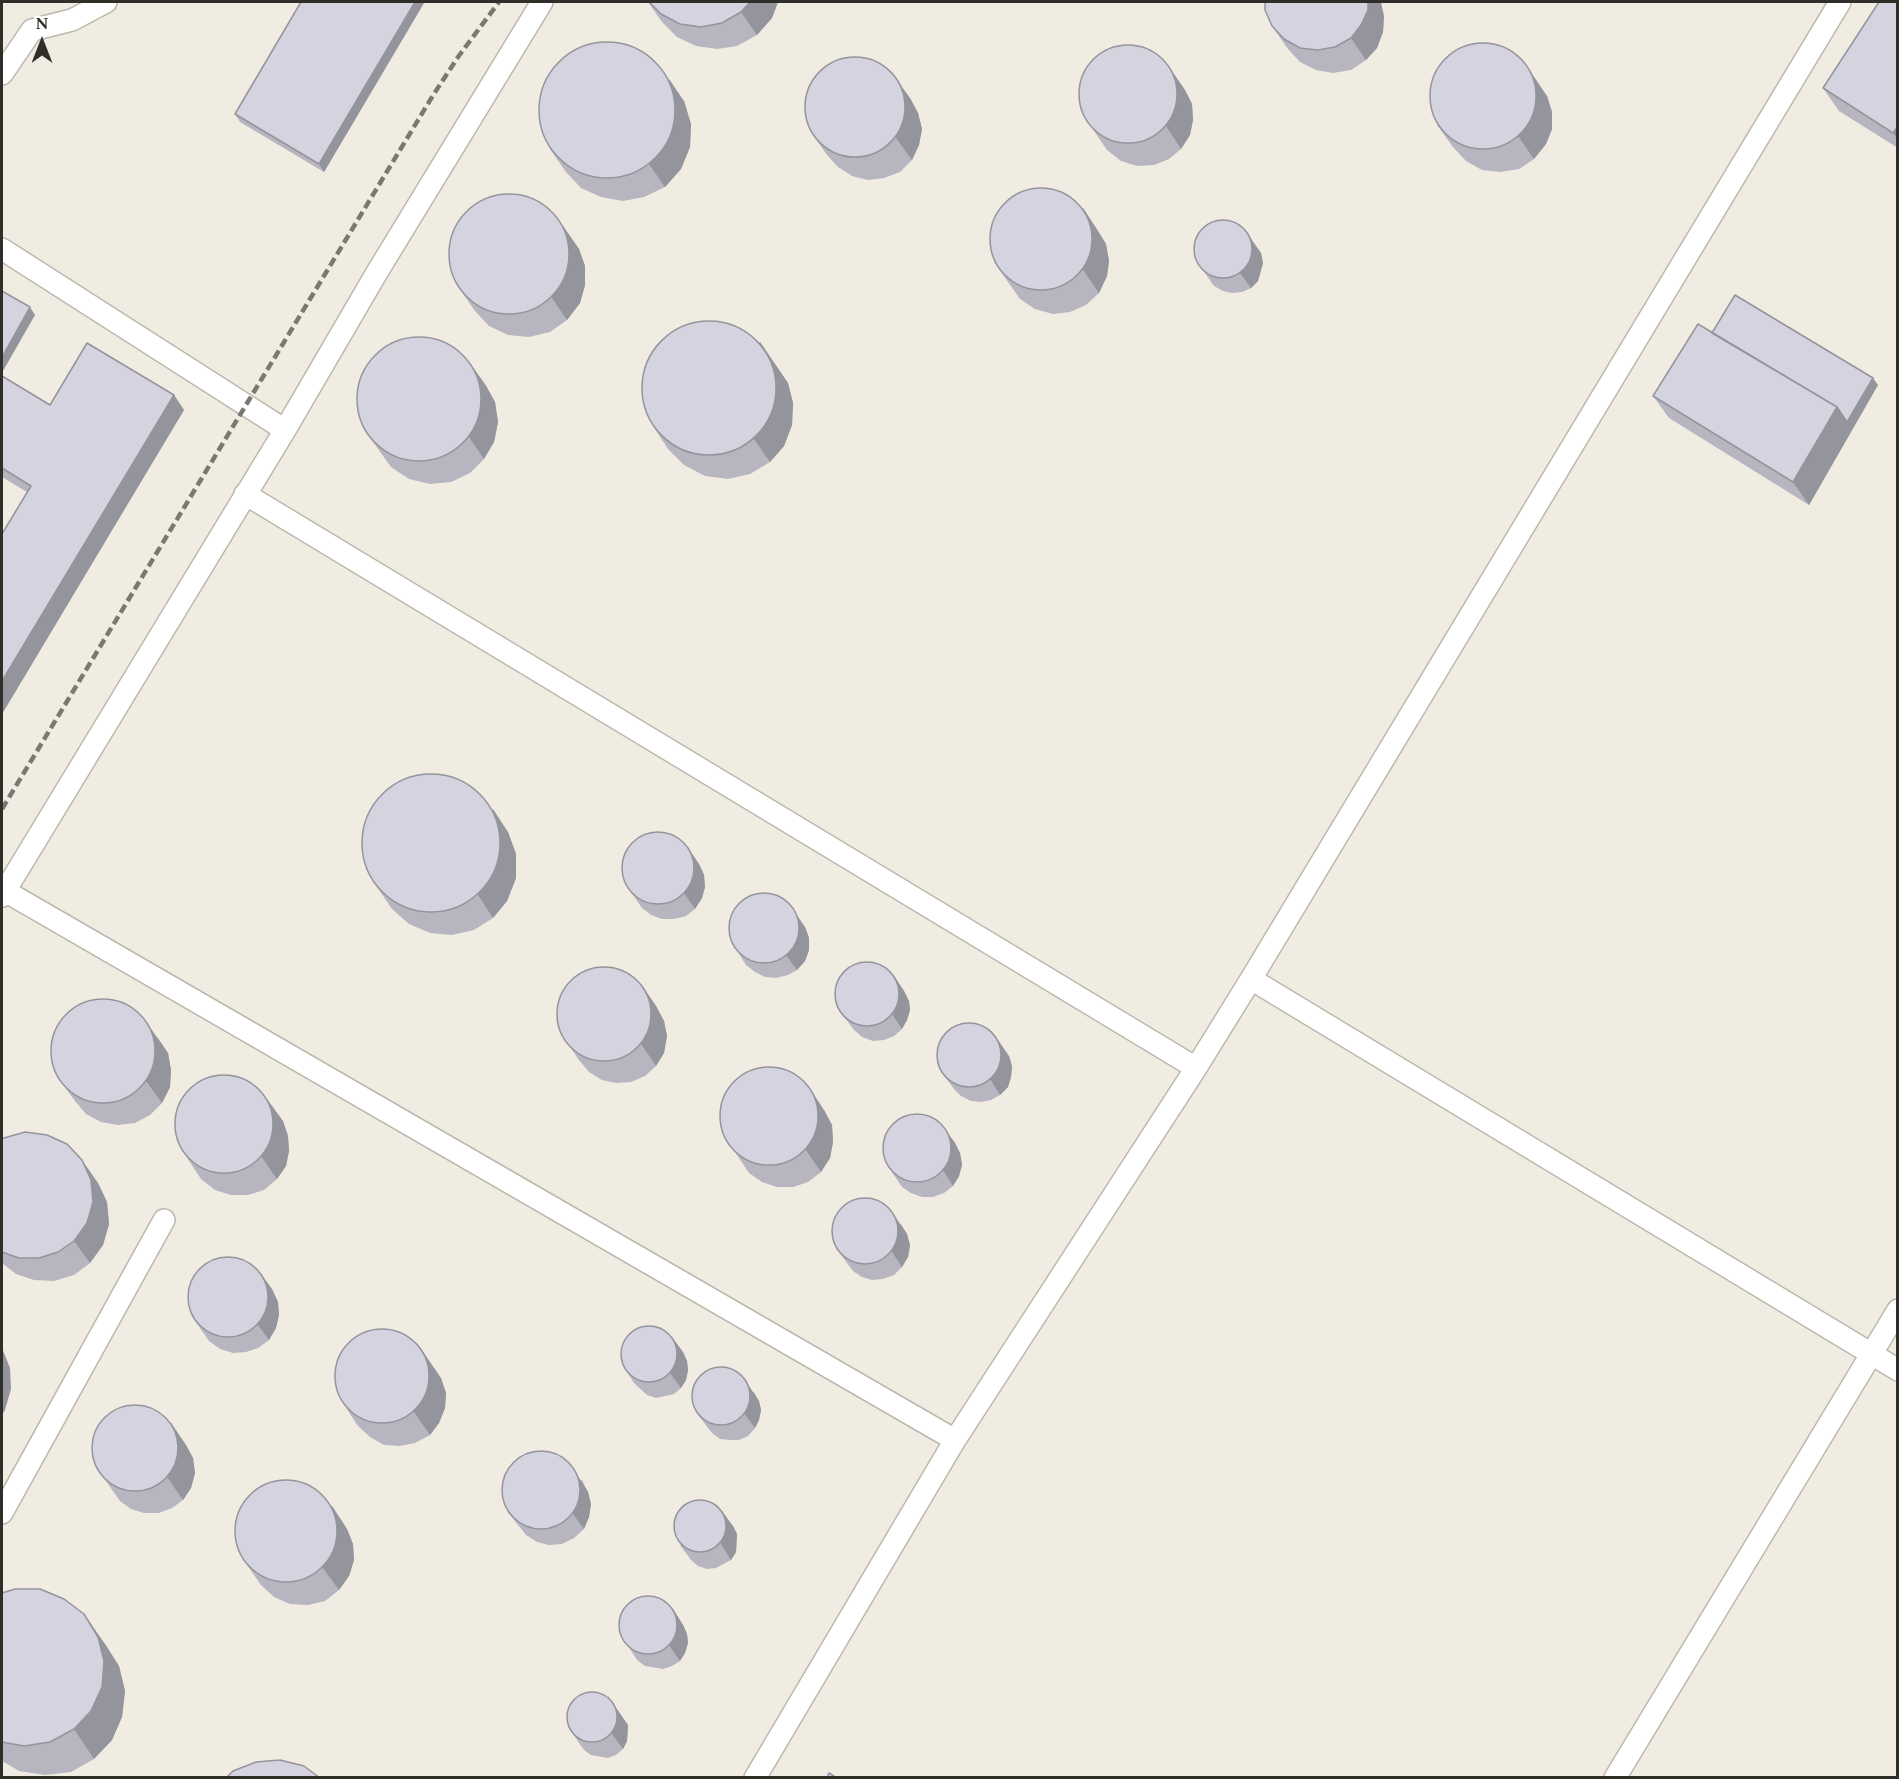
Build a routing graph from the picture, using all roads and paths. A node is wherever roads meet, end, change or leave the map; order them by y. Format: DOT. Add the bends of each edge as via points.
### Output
graph roads {
  1 [pos="106,2"];
  2 [pos="542,2"];
  3 [pos="1840,2"];
  4 [pos="2,74"];
  5 [pos="2,249"];
  6 [pos="285,430"];
  7 [pos="245,494"];
  8 [pos="3,893"];
  9 [pos="1251,979"];
  10 [pos="1196,1068"];
  11 [pos="164,1220"];
  12 [pos="1898,1310"];
  13 [pos="1870,1354"];
  14 [pos="1898,1370"];
  15 [pos="955,1440"];
  16 [pos="2,1513"];
  17 [pos="755,1778"];
  18 [pos="1615,1778"];
  1 -- 4 [label="lane" via="72,20 32,30"];
  2 -- 6 [label="lane"];
  3 -- 9 [label="lane"];
  5 -- 6 [label="lane"];
  6 -- 7 [label="lane"];
  7 -- 8 [label="lane"];
  7 -- 10 [label="lane"];
  8 -- 15 [label="lane"];
  9 -- 10 [label="lane"];
  9 -- 13 [label="lane"];
  10 -- 15 [label="lane"];
  11 -- 16 [label="lane"];
  12 -- 13 [label="lane"];
  13 -- 14 [label="lane"];
  13 -- 18 [label="lane"];
  15 -- 17 [label="lane"];
}
